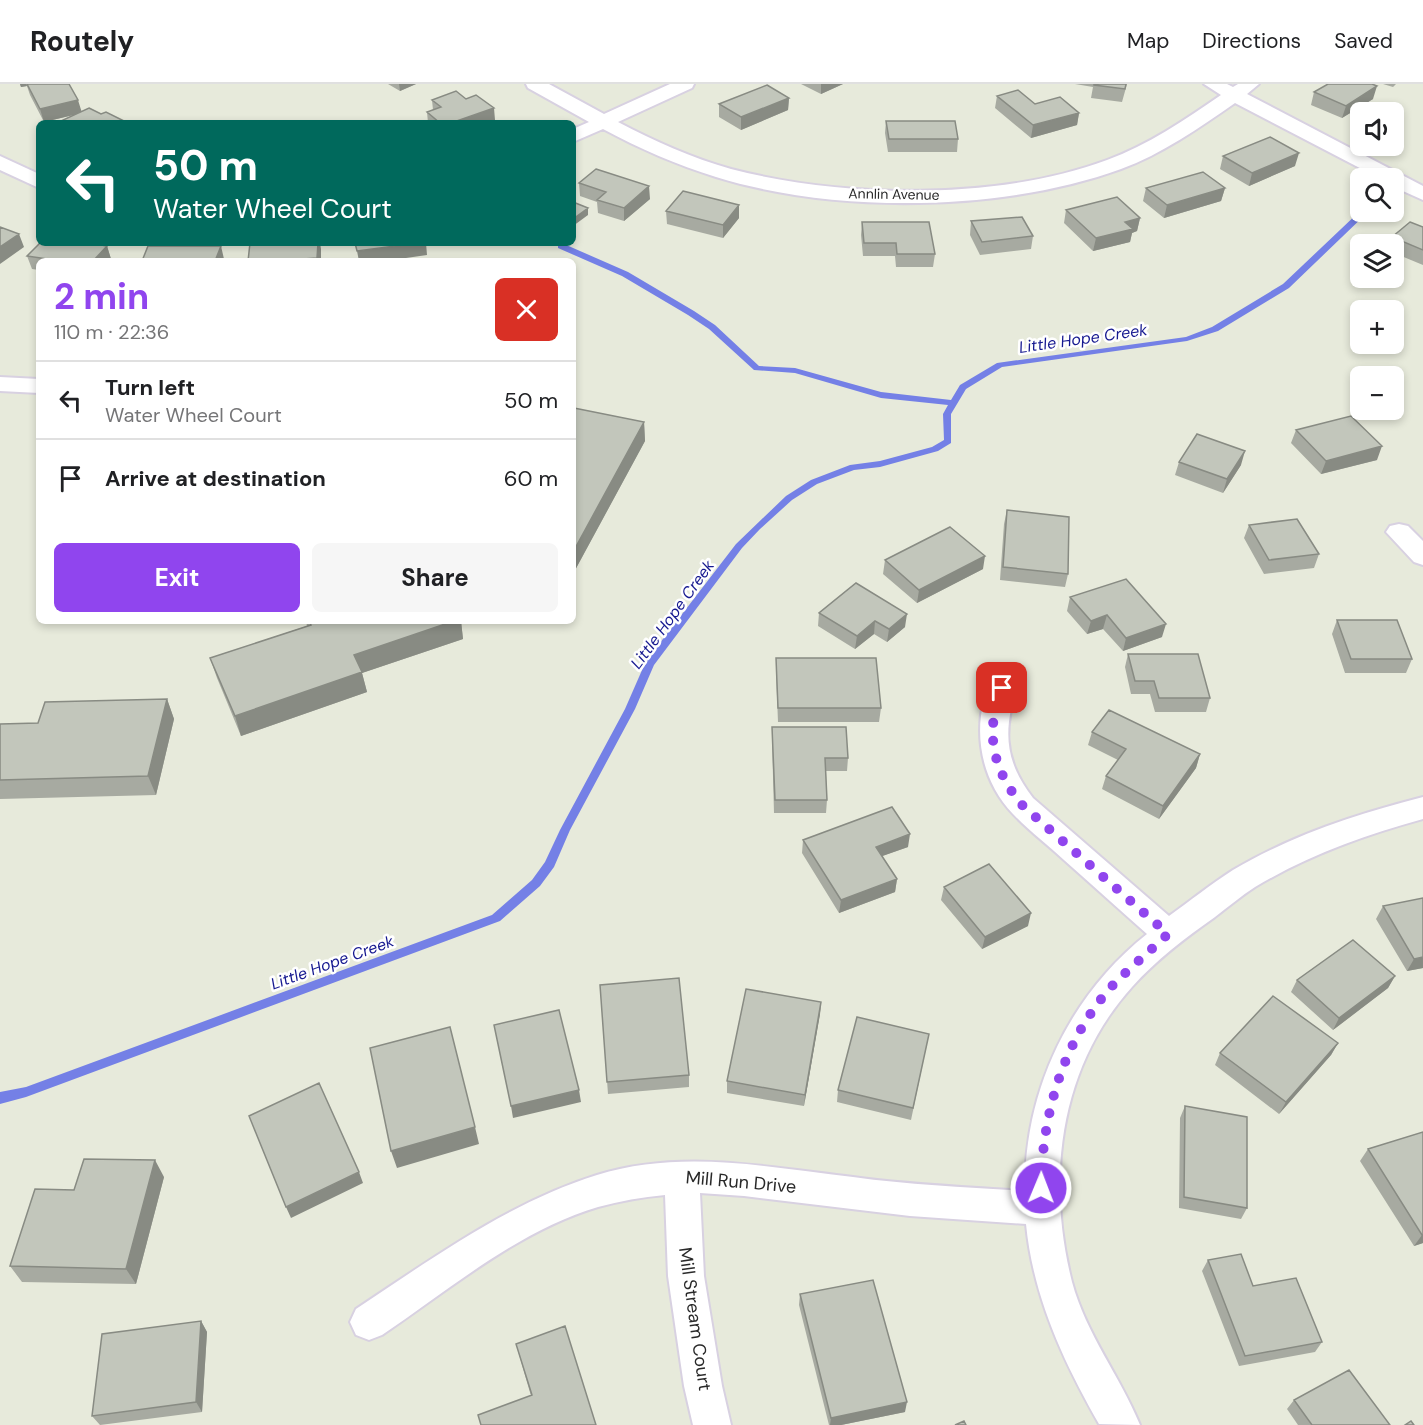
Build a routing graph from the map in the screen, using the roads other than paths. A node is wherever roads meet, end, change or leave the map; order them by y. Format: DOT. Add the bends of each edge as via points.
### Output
graph roads {
  1 [pos="535,84"];
  2 [pos="685,84"];
  3 [pos="1213,84"];
  4 [pos="1250,84"];
  5 [pos="1233,95"];
  6 [pos="604,121"];
  7 [pos="576,135"];
  8 [pos="0,162"];
  9 [pos="1372,168"];
  10 [pos="36,180"];
  11 [pos="1404,184"];
  12 [pos="1423,194"];
  13 [pos="0,384"];
  14 [pos="36,386"];
  15 [pos="1399,532"];
  16 [pos="1423,556"];
  17 [pos="1006,677"];
  18 [pos="1423,808"];
  19 [pos="1168,934"];
  20 [pos="682,1176"];
  21 [pos="1041,1208"];
  22 [pos="369,1322"];
  23 [pos="712,1425"];
  24 [pos="1121,1425"];
  1 -- 6 [label="street, Annlin Avenue"];
  2 -- 6 [label="street"];
  3 -- 5 [label="street"];
  4 -- 5 [label="street, Annlin Avenue"];
  5 -- 6 [label="street, Annlin Avenue" via="1167,140 1114,164 1023,187 942,195 826,192 732,175 677,157"];
  5 -- 9 [label="street"];
  6 -- 7 [label="street"];
  8 -- 10 [label="street"];
  11 -- 12 [label="street"];
  13 -- 14 [label="street"];
  15 -- 16 [label="street"];
  17 -- 19 [label="street" via="997,700 992,738 996,761 1011,792"];
  18 -- 19 [label="street" via="1321,840 1278,861 1242,880"];
  19 -- 21 [label="street" via="1113,985 1082,1028 1055,1085 1042,1150"];
  20 -- 21 [label="street, Mill Run Drive" via="717,1176 890,1198"];
  20 -- 22 [label="street, Mill Run Drive" via="598,1191 549,1209 494,1239"];
  20 -- 23 [label="street, Mill Stream Court" via="686,1276"];
  21 -- 24 [label="street" via="1050,1268 1061,1306 1095,1382"];
}
